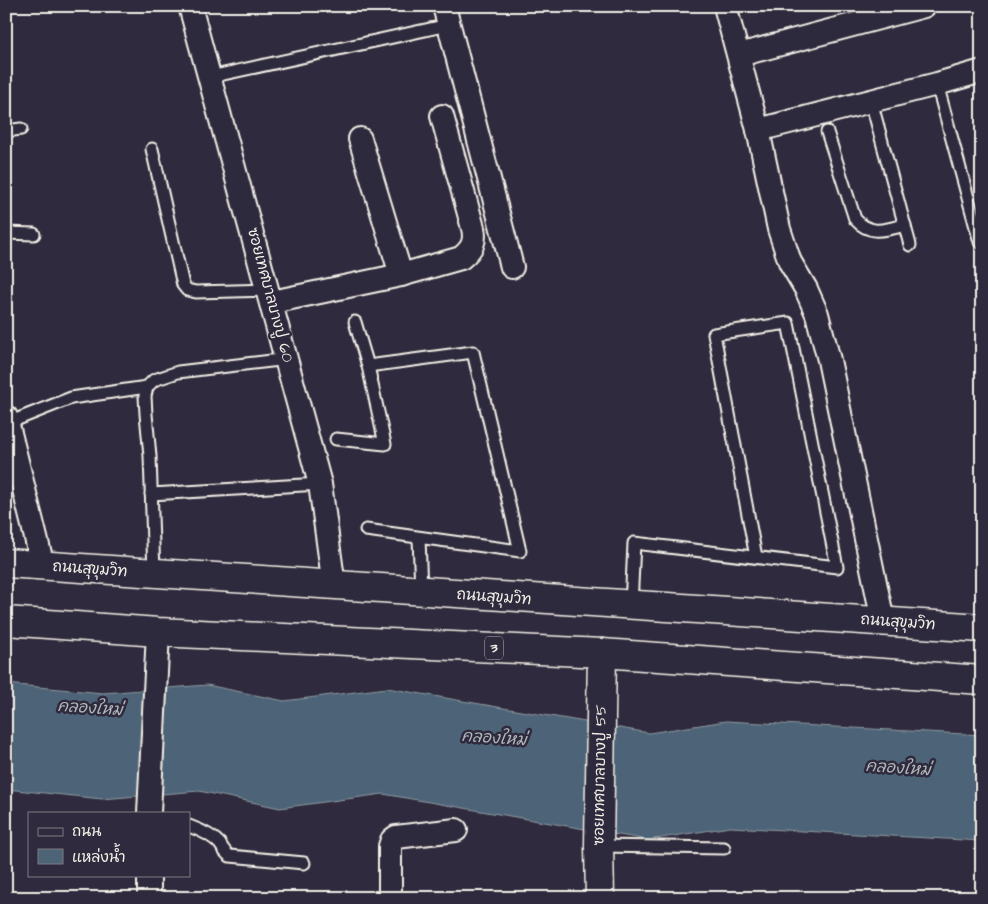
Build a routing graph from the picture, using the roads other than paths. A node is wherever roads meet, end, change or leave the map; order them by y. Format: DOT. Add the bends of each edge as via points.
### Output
graph roads {
  1 [pos="190,6"];
  2 [pos="725,6"];
  3 [pos="924,6"];
  4 [pos="442,17"];
  5 [pos="738,55"];
  6 [pos="982,71"];
  7 [pos="210,77"];
  8 [pos="937,84"];
  9 [pos="871,101"];
  10 [pos="442,116"];
  11 [pos="21,129"];
  12 [pos="758,130"];
  13 [pos="6,131"];
  14 [pos="827,132"];
  15 [pos="360,139"];
  16 [pos="152,149"];
  17 [pos="905,225"];
  18 [pos="6,233"];
  19 [pos="34,234"];
  20 [pos="980,242"];
  21 [pos="910,245"];
  22 [pos="512,267"];
  23 [pos="401,275"];
  24 [pos="270,296"];
  25 [pos="355,322"];
  26 [pos="288,359"];
  27 [pos="368,366"];
  28 [pos="147,387"];
  29 [pos="7,420"];
  30 [pos="336,439"];
  31 [pos="320,484"];
  32 [pos="151,494"];
  33 [pos="366,530"];
  34 [pos="419,538"];
  35 [pos="756,557"];
  36 [pos="6,563"];
  37 [pos="43,566"];
  38 [pos="154,573"];
  39 [pos="334,586"];
  40 [pos="421,592"];
  41 [pos="631,606"];
  42 [pos="6,621"];
  43 [pos="883,621"];
  44 [pos="982,628"];
  45 [pos="158,632"];
  46 [pos="602,653"];
  47 [pos="982,680"];
  48 [pos="149,806"];
  49 [pos="190,826"];
  50 [pos="456,830"];
  51 [pos="599,843"];
  52 [pos="724,848"];
  53 [pos="304,863"];
  54 [pos="149,876"];
  55 [pos="149,898"];
  56 [pos="390,898"];
  57 [pos="600,898"];
  1 -- 7 [label="street, ซอยเทศบาลบางปู 60"];
  2 -- 5 [label="street"];
  3 -- 5 [label="street"];
  4 -- 7 [label="lane"];
  4 -- 22 [label="street"];
  5 -- 12 [label="street"];
  6 -- 8 [label="street"];
  7 -- 24 [label="street, ซอยเทศบาลบางปู 60"];
  8 -- 9 [label="street"];
  8 -- 20 [label="lane"];
  9 -- 12 [label="street"];
  9 -- 17 [label="lane"];
  10 -- 23 [label="street" via="475,239 472,248 461,258"];
  11 -- 13 [label="lane"];
  12 -- 43 [label="street" via="779,230 790,262 817,314"];
  14 -- 17 [label="lane" via="854,219 873,231"];
  15 -- 23 [label="street"];
  16 -- 24 [label="lane" via="183,285 187,290"];
  17 -- 21 [label="lane"];
  18 -- 19 [label="lane"];
  23 -- 24 [label="street"];
  24 -- 26 [label="street, ซอยเทศบาลบางปู 60"];
  25 -- 27 [label="lane"];
  26 -- 28 [label="lane" via="178,372 154,380"];
  26 -- 31 [label="street, ซอยเทศบาลบางปู 60"];
  27 -- 30 [label="lane" via="386,444"];
  27 -- 34 [label="lane" via="473,352 520,551"];
  28 -- 29 [label="lane" via="72,398"];
  28 -- 32 [label="lane"];
  29 -- 37 [label="street"];
  31 -- 32 [label="lane"];
  31 -- 39 [label="street, ซอยเทศบาลบางปู 60"];
  32 -- 38 [label="lane"];
  33 -- 34 [label="lane"];
  34 -- 40 [label="lane"];
  35 -- 35 [label="lane" via="837,567 788,323 714,334"];
  35 -- 41 [label="lane" via="634,543"];
  36 -- 37 [label="main road, ถนนสุขุมวิท"];
  37 -- 38 [label="main road, ถนนสุขุมวิท"];
  38 -- 39 [label="main road, ถนนสุขุมวิท"];
  39 -- 40 [label="main road, ถนนสุขุมวิท"];
  40 -- 41 [label="main road, ถนนสุขุมวิท"];
  41 -- 43 [label="main road, ถนนสุขุมวิท"];
  42 -- 45 [label="main road, 3"];
  43 -- 44 [label="main road, ถนนสุขุมวิท"];
  45 -- 46 [label="main road, 3"];
  45 -- 48 [label="street"];
  46 -- 47 [label="main road, 3"];
  46 -- 51 [label="main road, ซอยเทศบาลบางปู 55"];
  49 -- 53 [label="lane" via="212,837 230,856"];
  50 -- 56 [label="street" via="396,836 392,840"];
  51 -- 52 [label="lane"];
  51 -- 57 [label="main road, ซอยเทศบาลบางปู 55"];
  54 -- 55 [label="street"];
}
